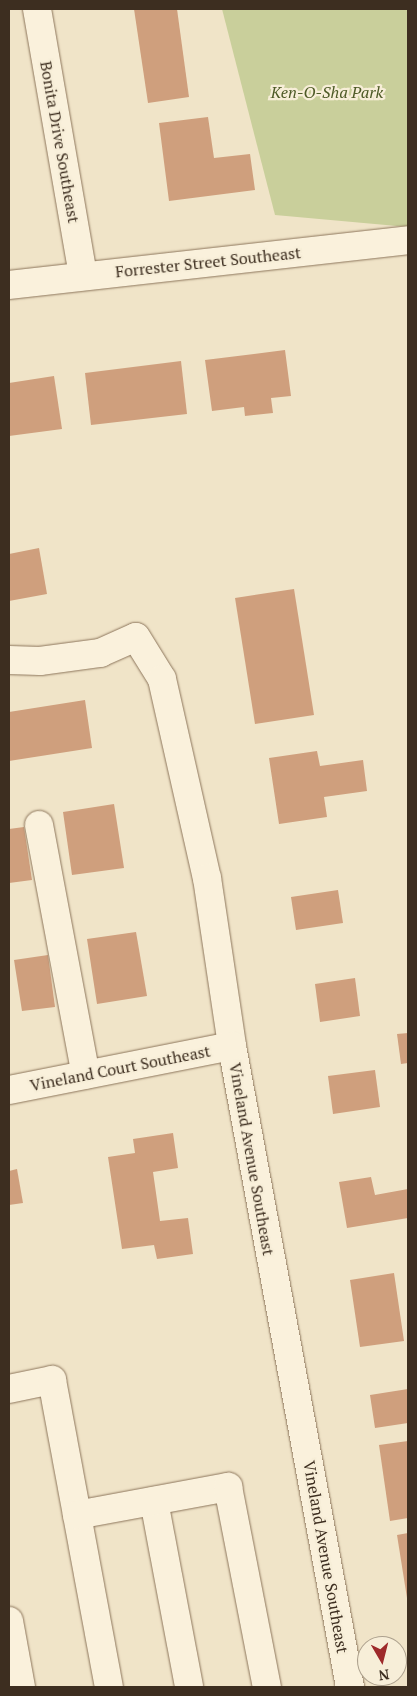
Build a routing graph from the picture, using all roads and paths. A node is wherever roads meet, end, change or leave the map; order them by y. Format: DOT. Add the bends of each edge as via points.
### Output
graph roads {
  1 [pos="37,9"];
  2 [pos="408,240"];
  3 [pos="83,276"];
  4 [pos="9,285"];
  5 [pos="9,660"];
  6 [pos="39,825"];
  7 [pos="232,1046"];
  8 [pos="86,1075"];
  9 [pos="9,1090"];
  10 [pos="9,1389"];
  11 [pos="154,1501"];
  12 [pos="77,1515"];
  13 [pos="9,1620"];
  14 [pos="21,1687"];
  15 [pos="109,1687"];
  16 [pos="189,1687"];
  17 [pos="267,1687"];
  18 [pos="350,1687"];
  1 -- 3 [label="street, Bonita Drive Southeast"];
  2 -- 3 [label="street, Forrester Street Southeast"];
  3 -- 4 [label="street, Forrester Street Southeast"];
  5 -- 7 [label="street, Vineland Avenue Southeast" via="40,661 100,653 136,637 162,679 207,878"];
  6 -- 8 [label="street"];
  7 -- 8 [label="street, Vineland Court Southeast"];
  7 -- 18 [label="street, Vineland Avenue Southeast"];
  8 -- 9 [label="street, Vineland Court Southeast"];
  10 -- 12 [label="street" via="52,1380"];
  11 -- 12 [label="street"];
  11 -- 16 [label="street"];
  11 -- 17 [label="street" via="228,1487"];
  12 -- 15 [label="street"];
  13 -- 14 [label="street"];
}
